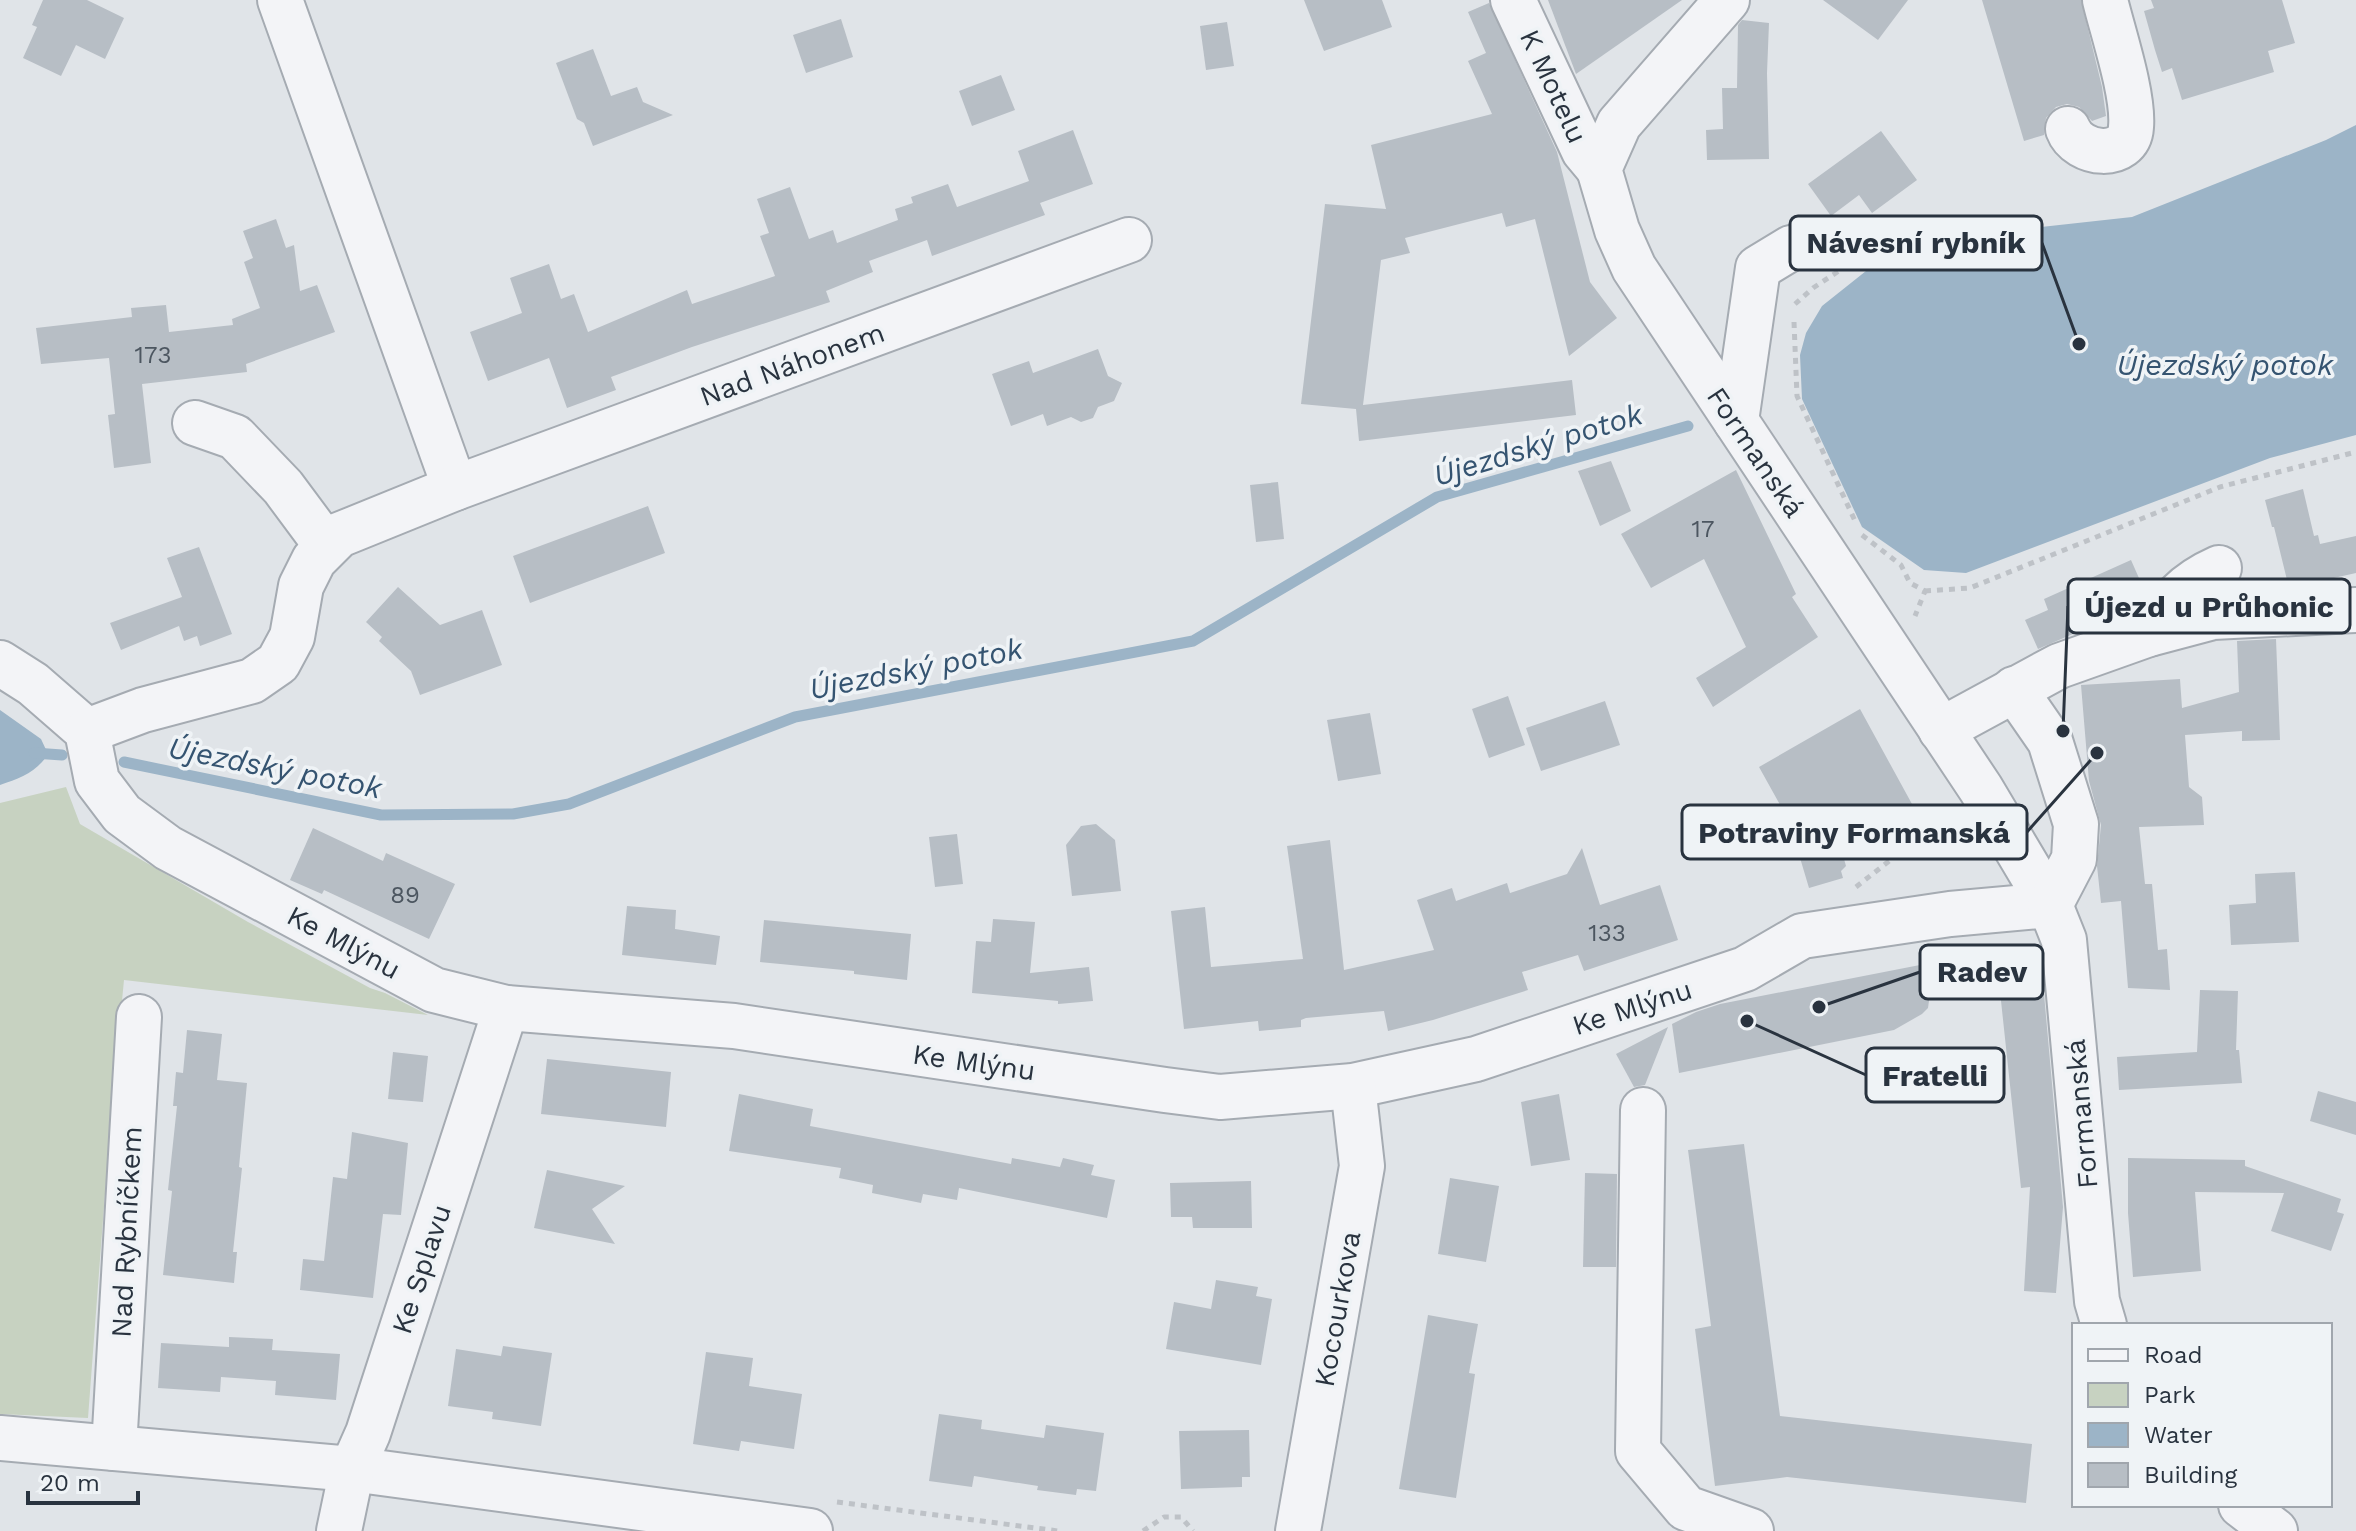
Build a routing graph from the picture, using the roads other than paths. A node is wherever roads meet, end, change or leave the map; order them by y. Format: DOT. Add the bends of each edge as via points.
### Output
graph roads {
  1 [pos="280,0"];
  2 [pos="1513,0"];
  3 [pos="1727,0"];
  4 [pos="2105,0"];
  5 [pos="2068,129"];
  6 [pos="1599,169"];
  7 [pos="1129,240"];
  8 [pos="1791,248"];
  9 [pos="1736,421"];
  10 [pos="195,423"];
  11 [pos="455,488"];
  12 [pos="326,545"];
  13 [pos="2219,568"];
  14 [pos="2356,610"];
  15 [pos="2149,634"];
  16 [pos="0,663"];
  17 [pos="2014,689"];
  18 [pos="1941,730"];
  19 [pos="87,731"];
  20 [pos="2050,905"];
  21 [pos="506,1008"];
  22 [pos="139,1017"];
  23 [pos="1353,1086"];
  24 [pos="1643,1110"];
  25 [pos="2103,1323"];
  26 [pos="0,1438"];
  27 [pos="114,1448"];
  28 [pos="352,1469"];
  29 [pos="2244,1507"];
  30 [pos="339,1531"];
  31 [pos="810,1531"];
  32 [pos="1298,1531"];
  33 [pos="1751,1531"];
  34 [pos="2275,1531"];
  1 -- 11 [label="street"];
  2 -- 6 [label="street, K Motelu" via="1584,151"];
  3 -- 6 [label="street" via="1619,124"];
  4 -- 5 [label="street" via="2132,112 2131,132 2119,148 2099,152 2084,148"];
  6 -- 9 [label="street, Formanská" via="1634,268"];
  7 -- 11 [label="street, Nad Náhonem"];
  8 -- 9 [label="street" via="1758,268"];
  9 -- 18 [label="street, Formanská"];
  10 -- 12 [label="street" via="235,437 283,487"];
  11 -- 12 [label="street, Nad Náhonem"];
  12 -- 19 [label="street, Nad Náhonem" via="301,586 292,637 278,663 252,681"];
  13 -- 15 [label="street" via="2195,579"];
  14 -- 15 [label="street" via="2213,617"];
  15 -- 17 [label="street" via="2059,666"];
  16 -- 19 [label="street"];
  17 -- 18 [label="street"];
  17 -- 20 [label="street" via="2050,741 2076,824 2074,859"];
  18 -- 20 [label="street, Formanská"];
  19 -- 21 [label="street, Ke Mlýnu" via="97,781 122,814 168,848 434,990"];
  20 -- 23 [label="street, Ke Mlýnu" via="1802,936 1745,969 1491,1054"];
  20 -- 25 [label="street, Formanská" via="2064,940 2097,1301"];
  21 -- 23 [label="street, Ke Mlýnu" via="734,1026 1220,1097"];
  21 -- 28 [label="street, Ke Splavu"];
  22 -- 27 [label="street, Nad Rybníčkem"];
  23 -- 32 [label="street, Kocourkova" via="1362,1166"];
  24 -- 33 [label="street" via="1638,1451 1686,1508"];
  26 -- 27 [label="street"];
  27 -- 28 [label="street"];
  28 -- 30 [label="street, Ke Splavu"];
  28 -- 31 [label="street"];
  29 -- 34 [label="street"];
}
